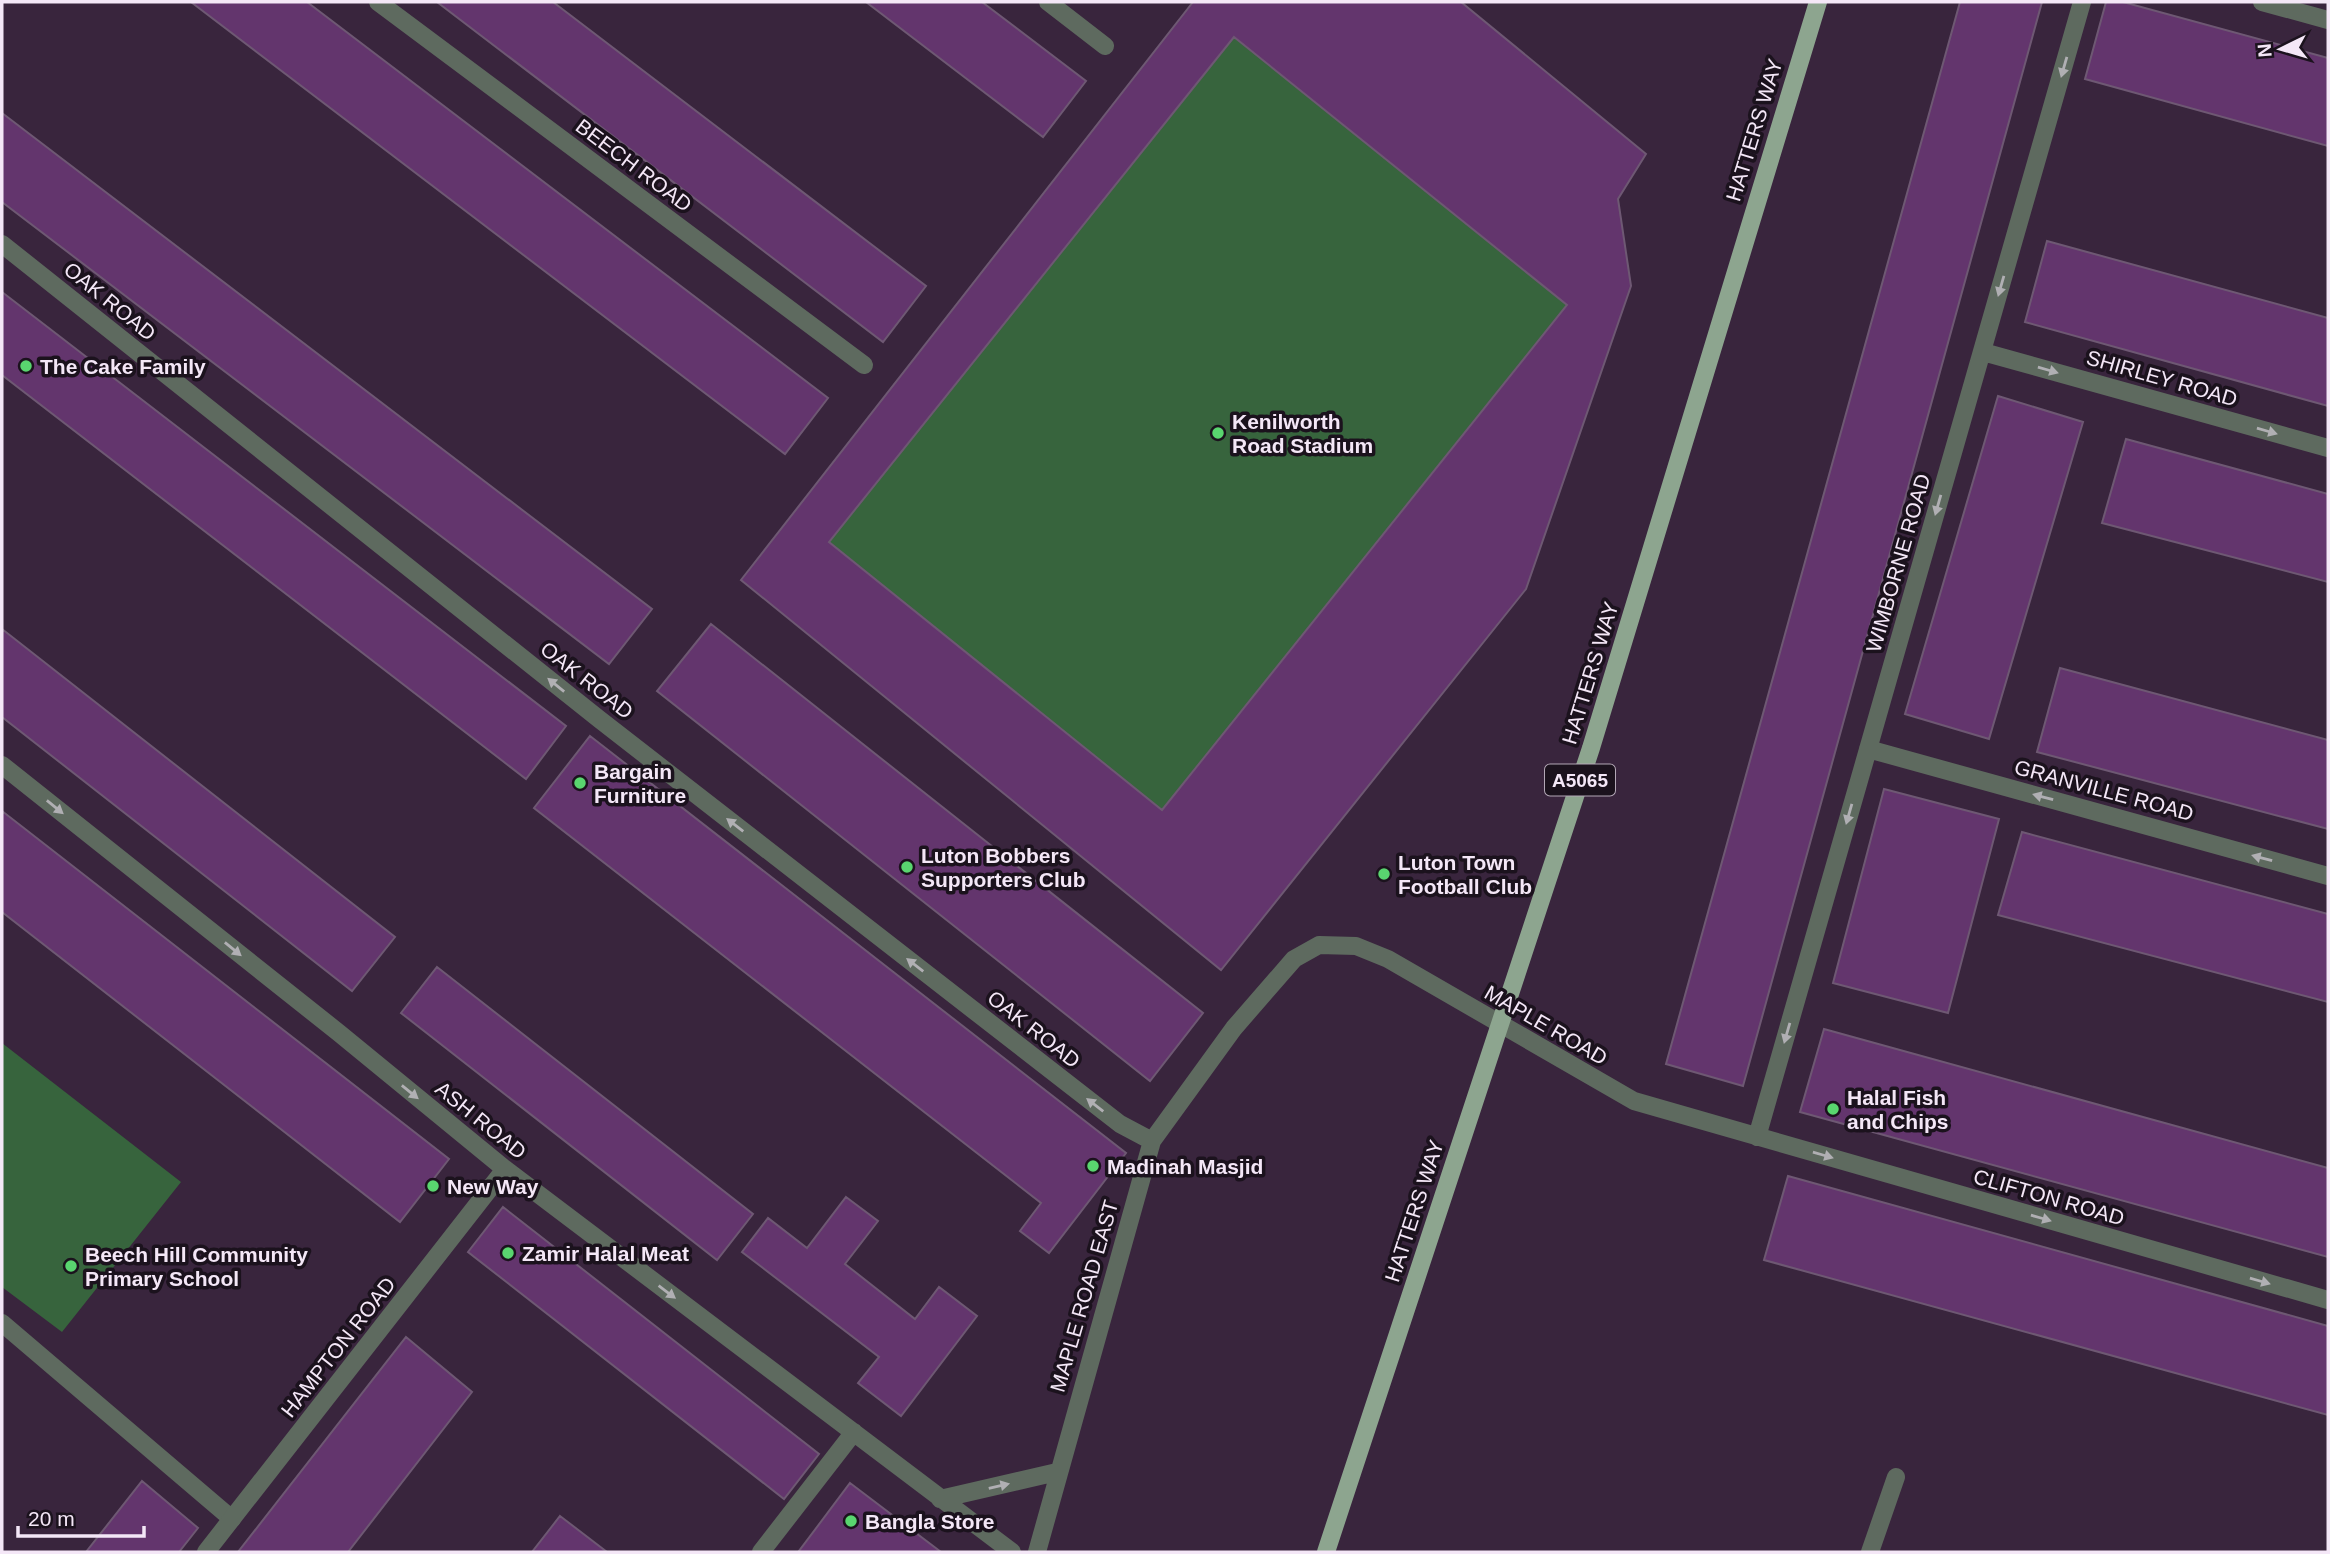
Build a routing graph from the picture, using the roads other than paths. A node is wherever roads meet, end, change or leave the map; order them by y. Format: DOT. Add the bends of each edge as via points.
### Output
graph roads {
  1 [pos="378,2"];
  2 [pos="1048,2"];
  3 [pos="1818,2"];
  4 [pos="2082,2"];
  5 [pos="2262,2"];
  6 [pos="2328,20"];
  7 [pos="1105,46"];
  8 [pos="2,244"];
  9 [pos="1983,352"];
  10 [pos="863,365"];
  11 [pos="2328,448"];
  12 [pos="1868,749"];
  13 [pos="2,765"];
  14 [pos="2328,876"];
  15 [pos="1319,944"];
  16 [pos="1757,1136"];
  17 [pos="1152,1141"];
  18 [pos="505,1169"];
  19 [pos="2328,1300"];
  20 [pos="2,1324"];
  21 [pos="854,1433"];
  22 [pos="1057,1472"];
  23 [pos="1896,1477"];
  24 [pos="940,1499"];
  25 [pos="232,1520"];
  26 [pos="206,1552"];
  27 [pos="761,1552"];
  28 [pos="1012,1552"];
  29 [pos="1037,1552"];
  30 [pos="1326,1552"];
  31 [pos="1870,1552"];
  1 -- 10 [label="street, BEECH ROAD"];
  2 -- 7 [label="street"];
  3 -- 30 [label="main road, HATTERS WAY / A5065" via="1591,748"];
  4 -- 9 [label="street, WIMBORNE ROAD, one-way"];
  5 -- 6 [label="street"];
  17 -- 8 [label="street, OAK ROAD, one-way" via="1120,1124 610,728"];
  9 -- 11 [label="street, SHIRLEY ROAD, one-way"];
  9 -- 12 [label="street, WIMBORNE ROAD, one-way"];
  14 -- 12 [label="street, GRANVILLE ROAD, one-way"];
  12 -- 16 [label="street, WIMBORNE ROAD, one-way"];
  13 -- 18 [label="street, ASH ROAD, one-way"];
  15 -- 16 [label="street, MAPLE ROAD" via="1356,946 1388,959 1634,1101"];
  15 -- 17 [label="street, MAPLE ROAD EAST" via="1294,959 1234,1028"];
  16 -- 19 [label="street, CLIFTON ROAD, one-way"];
  17 -- 22 [label="street, MAPLE ROAD EAST"];
  18 -- 21 [label="street, ASH ROAD, one-way"];
  18 -- 25 [label="street, HAMPTON ROAD"];
  20 -- 25 [label="street"];
  21 -- 24 [label="street, ASH ROAD"];
  21 -- 27 [label="street"];
  24 -- 22 [label="street, one-way"];
  22 -- 29 [label="street, MAPLE ROAD EAST"];
  23 -- 31 [label="street"];
  24 -- 28 [label="street, ASH ROAD"];
  25 -- 26 [label="street, HAMPTON ROAD"];
}
